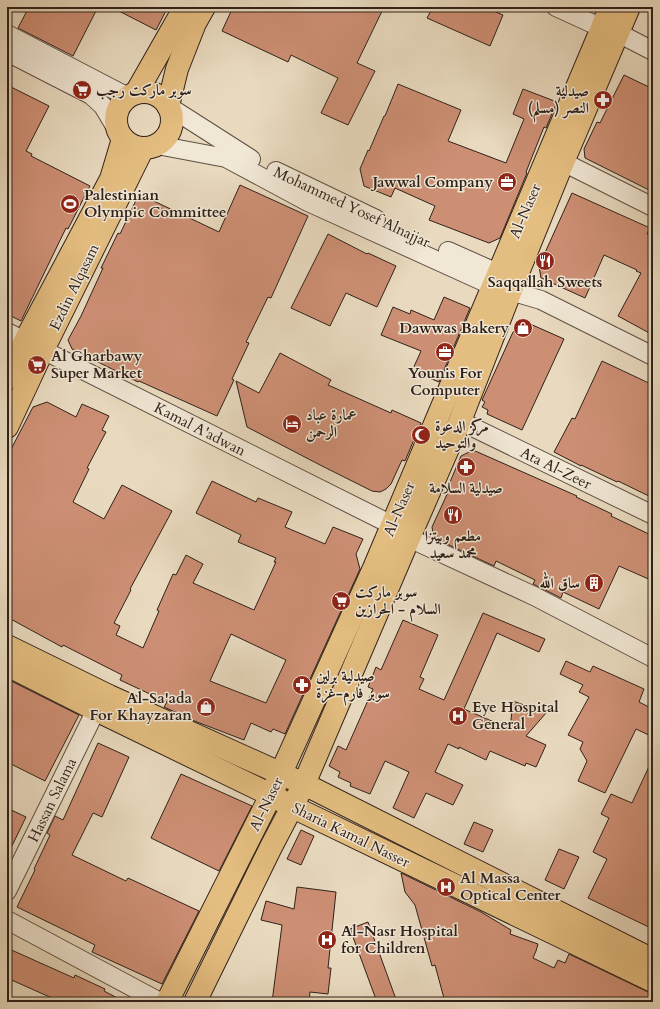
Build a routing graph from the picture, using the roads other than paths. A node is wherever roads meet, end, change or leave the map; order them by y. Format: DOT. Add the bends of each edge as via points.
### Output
graph roads {
  1 [pos="185,7"];
  2 [pos="204,7"];
  3 [pos="556,7"];
  4 [pos="610,7"];
  5 [pos="629,7"];
  6 [pos="610,31"];
  7 [pos="7,34"];
  8 [pos="653,51"];
  9 [pos="7,52"];
  10 [pos="132,95"];
  11 [pos="168,106"];
  12 [pos="120,135"];
  13 [pos="150,146"];
  14 [pos="563,162"];
  15 [pos="653,207"];
  16 [pos="504,283"];
  17 [pos="25,341"];
  18 [pos="653,356"];
  19 [pos="7,379"];
  20 [pos="460,420"];
  21 [pos="7,427"];
  22 [pos="653,515"];
  23 [pos="400,532"];
  24 [pos="7,646"];
  25 [pos="653,658"];
  26 [pos="7,664"];
  27 [pos="96,710"];
  28 [pos="280,774"];
  29 [pos="304,784"];
  30 [pos="271,795"];
  31 [pos="293,807"];
  32 [pos="7,890"];
  33 [pos="7,920"];
  34 [pos="653,960"];
  35 [pos="653,981"];
  36 [pos="160,1002"];
  37 [pos="167,1002"];
  38 [pos="195,1002"];
  1 -- 10 [label="main road"];
  2 -- 11 [label="main road, Ezdin Alqasam" via="177,69"];
  3 -- 6 [label="street"];
  4 -- 6 [label="main road, Al-Naser"];
  5 -- 6 [label="main road, Al-Naser"];
  6 -- 8 [label="street"];
  6 -- 14 [label="main road, Al-Naser"];
  6 -- 16 [label="main road, Al-Naser"];
  7 -- 10 [label="street"];
  9 -- 12 [label="street" via="90,95 103,106"];
  10 -- 11 [label="main road" via="146,92 154,94"];
  10 -- 12 [label="main road" via="121,104 117,113 116,122"];
  11 -- 13 [label="main road, Ezdin Alqasam" via="172,123 169,132 164,140"];
  11 -- 16 [label="street, Mohammed Yosef Alnajjar" via="256,162"];
  12 -- 13 [label="main road" via="130,145"];
  12 -- 17 [label="main road" via="111,179"];
  13 -- 16 [label="street, Mohammed Yosef Alnajjar" via="226,158 308,202"];
  13 -- 17 [label="main road, Ezdin Alqasam"];
  14 -- 15 [label="street"];
  14 -- 16 [label="main road, Al-Naser"];
  16 -- 18 [label="street, Mohammed Yosef Alnajjar"];
  16 -- 20 [label="main road, Al-Naser"];
  16 -- 23 [label="main road, Al-Naser"];
  17 -- 19 [label="main road, Ezdin Alqasam"];
  17 -- 21 [label="main road, Ezdin Alqasam"];
  17 -- 23 [label="street, Kamal A'adwan"];
  20 -- 22 [label="street, Ata Al-Zeer"];
  20 -- 23 [label="main road, Al-Naser"];
  23 -- 25 [label="street, Kamal A'adwan" via="534,596"];
  23 -- 28 [label="main road, Al-Naser" via="374,568"];
  23 -- 29 [label="main road, Al-Naser"];
  24 -- 28 [label="main road, Sharia Kamal Nasser"];
  26 -- 27 [label="main road, Sharia Kamal Nasser"];
  27 -- 30 [label="main road, Sharia Kamal Nasser"];
  27 -- 32 [label="street, Hassan Salama"];
  28 -- 29 [label="main road, Sharia Kamal Nasser"];
  28 -- 30 [label="main road, Al-Naser"];
  29 -- 31 [label="main road, Al-Naser"];
  29 -- 34 [label="main road, Sharia Kamal Nasser"];
  30 -- 31 [label="main road, Sharia Kamal Nasser"];
  30 -- 37 [label="main road, Al-Naser"];
  31 -- 35 [label="main road, Sharia Kamal Nasser"];
  31 -- 38 [label="main road, Al-Naser"];
  33 -- 36 [label="street"];
}
